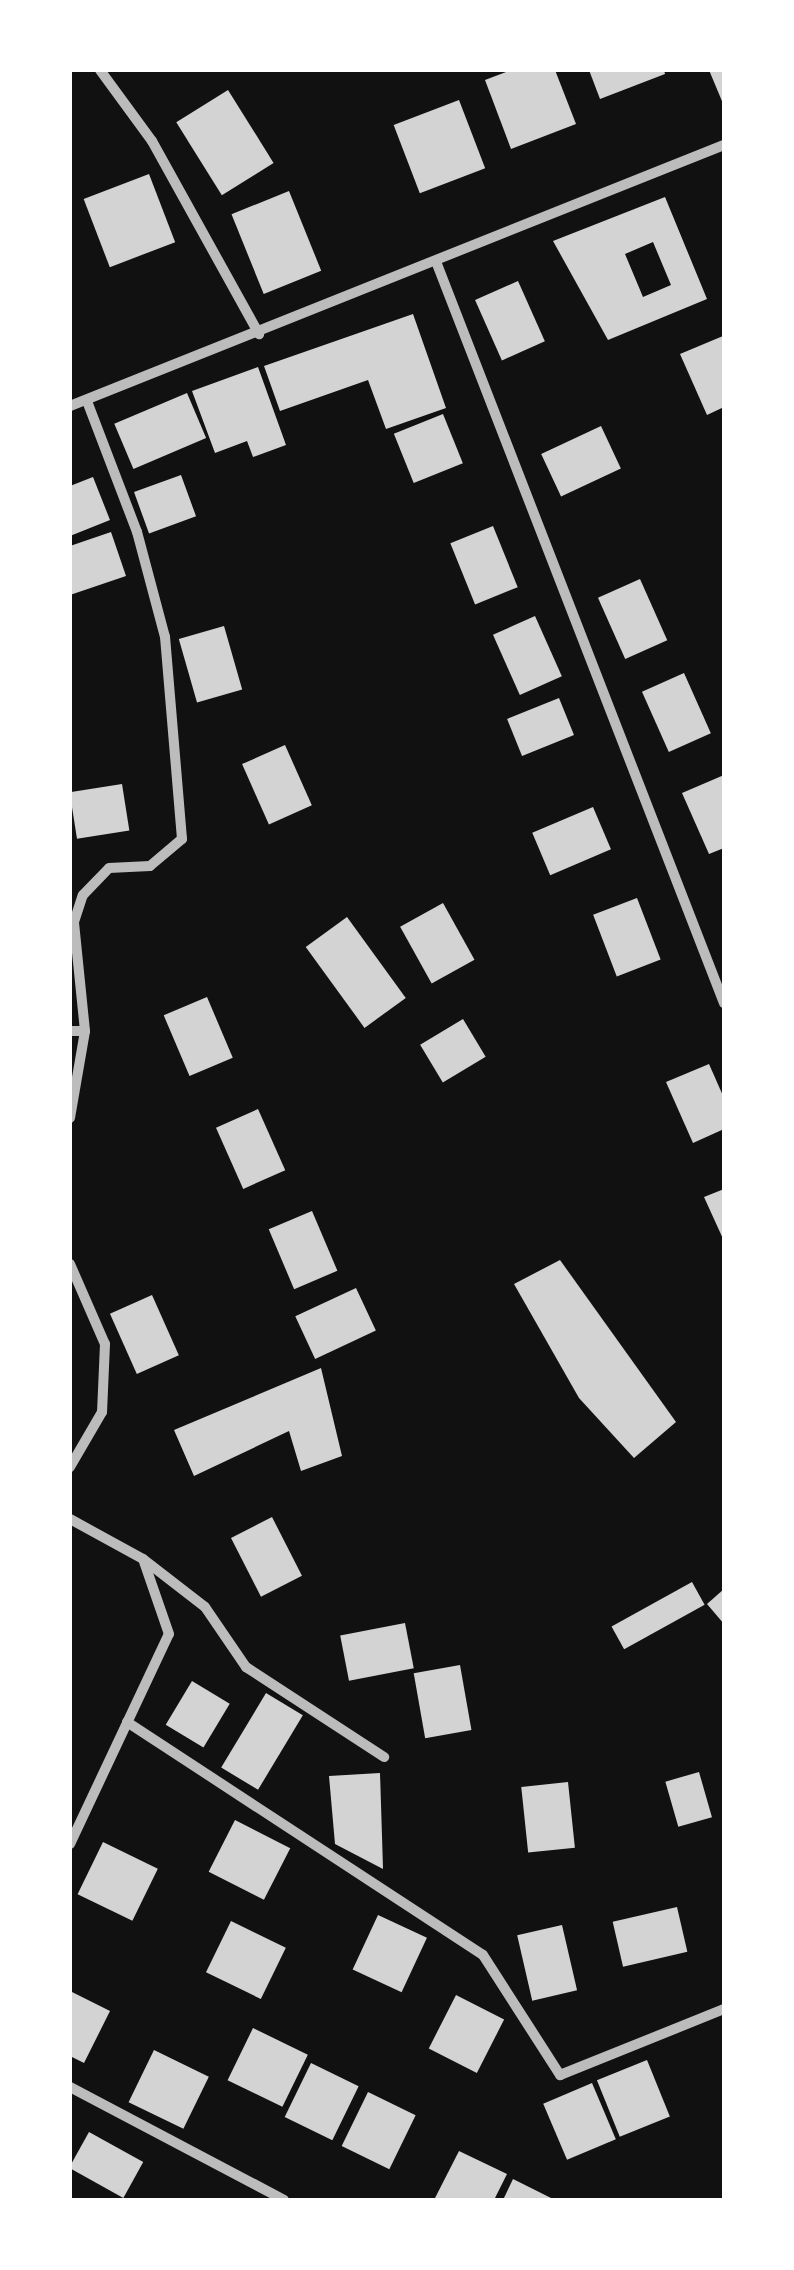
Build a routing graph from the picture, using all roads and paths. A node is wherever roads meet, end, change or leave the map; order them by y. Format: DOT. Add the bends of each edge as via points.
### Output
graph roads {
  1 [pos="100,70"];
  2 [pos="724,145"];
  3 [pos="437,264"];
  4 [pos="260,334"];
  5 [pos="87,400"];
  6 [pos="70,406"];
  7 [pos="724,1004"];
  8 [pos="70,1031"];
  9 [pos="85,1031"];
  10 [pos="70,1118"];
  11 [pos="70,1264"];
  12 [pos="70,1468"];
  13 [pos="70,1519"];
  14 [pos="143,1559"];
  15 [pos="127,1722"];
  16 [pos="384,1757"];
  17 [pos="70,1844"];
  18 [pos="724,2009"];
  19 [pos="70,2087"];
  20 [pos="284,2200"];
  1 -- 4 [label="street" via="152,140"];
  2 -- 3 [label="street"];
  3 -- 4 [label="street"];
  3 -- 7 [label="street"];
  4 -- 5 [label="street"];
  5 -- 6 [label="street"];
  5 -- 9 [label="street" via="138,532 165,637 182,839 150,866 109,868 83,894 74,922"];
  8 -- 9 [label="street"];
  9 -- 10 [label="street"];
  11 -- 12 [label="street" via="105,1344 102,1412"];
  13 -- 14 [label="street"];
  14 -- 15 [label="street" via="169,1634"];
  14 -- 16 [label="street" via="205,1607 246,1666"];
  15 -- 17 [label="street"];
  15 -- 18 [label="street" via="482,1955 560,2074"];
  19 -- 20 [label="street"];
}
